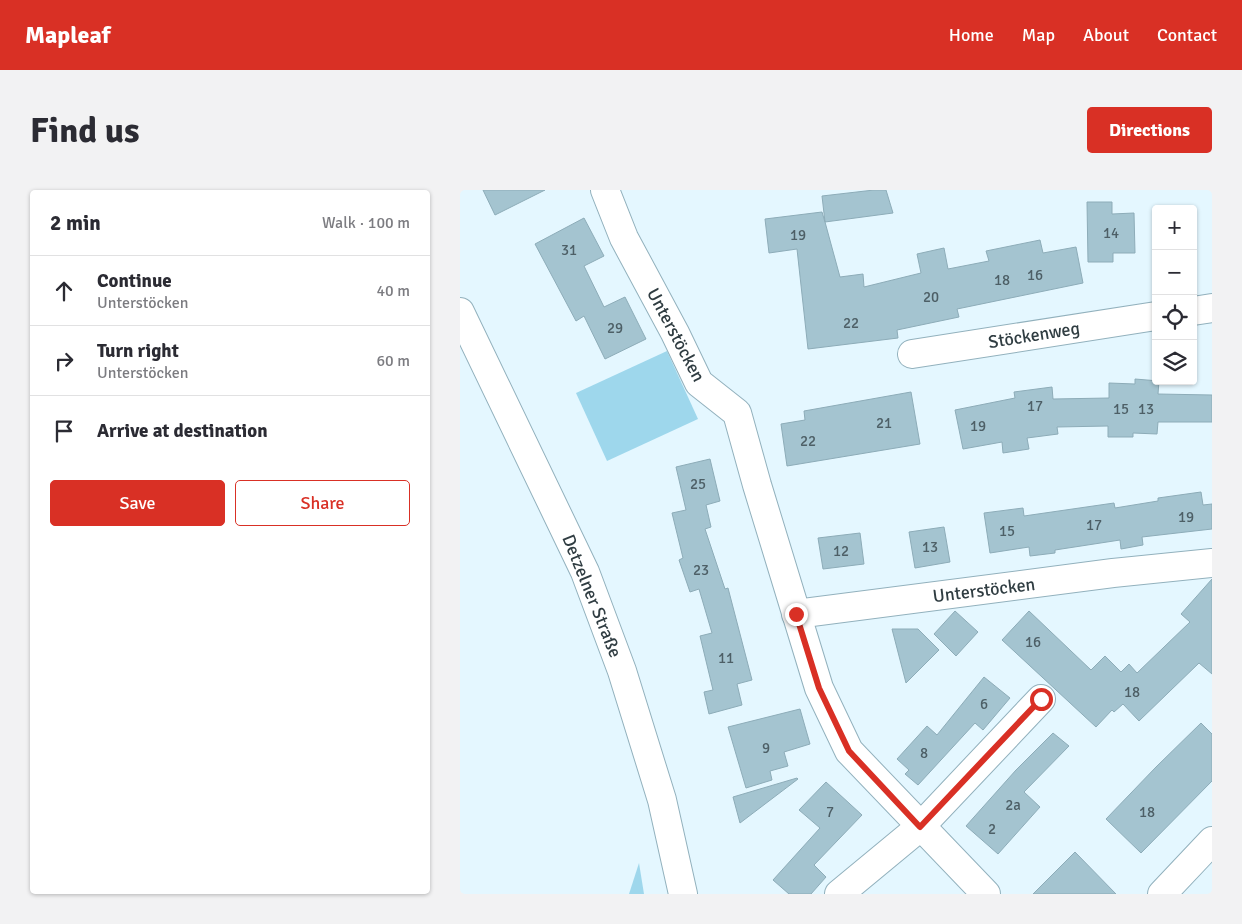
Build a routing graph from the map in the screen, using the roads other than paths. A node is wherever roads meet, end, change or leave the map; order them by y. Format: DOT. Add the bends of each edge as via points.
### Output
graph roads {
  1 [pos="605,190"];
  2 [pos="1212,308"];
  3 [pos="1197,310"];
  4 [pos="460,312"];
  5 [pos="1152,317"];
  6 [pos="912,354"];
  7 [pos="1212,564"];
  8 [pos="796,614"];
  9 [pos="1041,699"];
  10 [pos="920,827"];
  11 [pos="1212,841"];
  12 [pos="683,894"];
  13 [pos="839,894"];
  14 [pos="986,894"];
  15 [pos="1162,894"];
  1 -- 8 [label="street, Unterstöcken" via="624,238 699,384 736,413"];
  2 -- 3 [label="street"];
  4 -- 12 [label="street, Detzelner Straße" via="585,572 622,671 662,800"];
  5 -- 6 [label="street, Stöckenweg"];
  7 -- 8 [label="street, Unterstöcken" via="1113,573"];
  8 -- 10 [label="street, Unterstöcken" via="819,688 849,751"];
  9 -- 10 [label="street"];
  10 -- 13 [label="street"];
  10 -- 14 [label="street, Unterstöcken"];
  11 -- 15 [label="street"];
}
